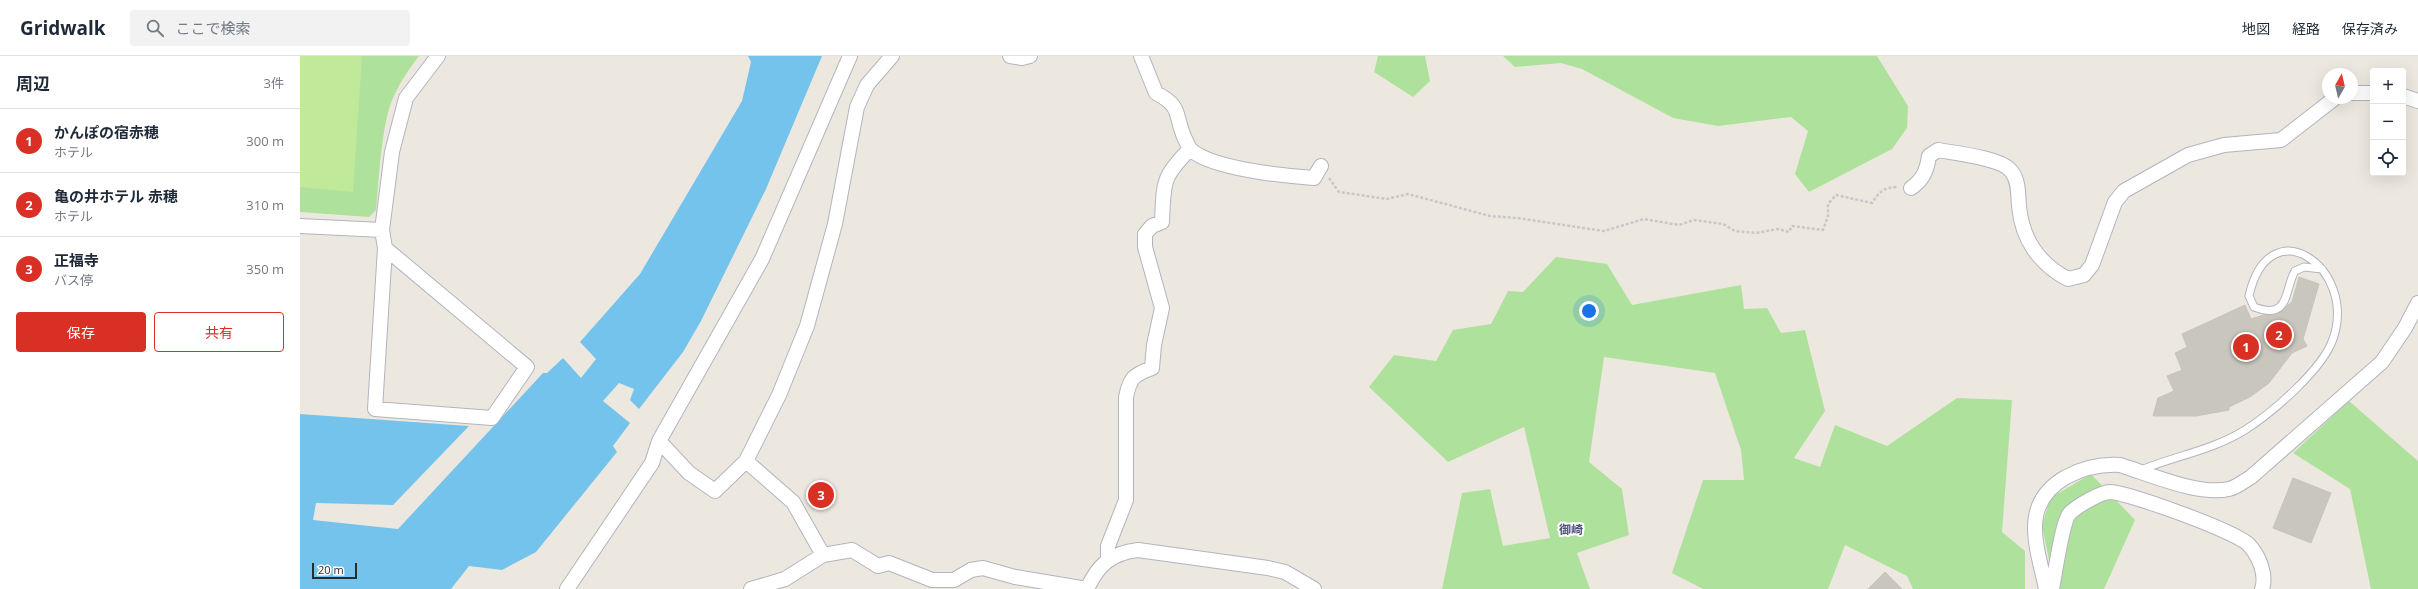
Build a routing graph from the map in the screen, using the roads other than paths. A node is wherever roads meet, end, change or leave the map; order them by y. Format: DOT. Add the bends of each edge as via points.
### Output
graph roads {
  1 [pos="438,56"];
  2 [pos="850,56"];
  3 [pos="892,56"];
  4 [pos="1010,56"];
  5 [pos="1030,56"];
  6 [pos="1142,56"];
  7 [pos="2358,93"];
  8 [pos="2370,93"];
  9 [pos="2406,97"];
  10 [pos="2418,101"];
  11 [pos="2328,104"];
  12 [pos="1190,149"];
  13 [pos="1321,166"];
  14 [pos="1911,188"];
  15 [pos="300,226"];
  16 [pos="382,230"];
  17 [pos="385,248"];
  18 [pos="2322,269"];
  19 [pos="2418,303"];
  20 [pos="660,440"];
  21 [pos="746,461"];
  22 [pos="2139,471"];
  23 [pos="822,555"];
  24 [pos="1108,559"];
  25 [pos="933,585"];
  26 [pos="567,589"];
  27 [pos="751,589"];
  28 [pos="1087,589"];
  29 [pos="1314,589"];
  30 [pos="2046,589"];
  31 [pos="2052,589"];
  32 [pos="2262,589"];
  1 -- 16 [label="street" via="406,98 392,152"];
  2 -- 20 [label="street" via="762,259"];
  3 -- 21 [label="street" via="867,85 857,107 835,224 807,326 779,395"];
  4 -- 5 [label="street"];
  6 -- 12 [label="street" via="1156,93 1169,100 1177,111 1182,132"];
  7 -- 8 [label="street"];
  9 -- 10 [label="street"];
  11 -- 14 [label="street" via="2281,140 2224,145 2188,155 2124,191 2115,202 2092,265 2084,275 2068,279 2054,272 2031,249 2020,221 2018,185 2011,170 2000,162 1938,150 1929,156 1927,170"];
  12 -- 13 [label="street" via="1207,158 1260,173 1314,178"];
  12 -- 24 [label="street" via="1164,180 1162,222 1152,226 1145,234 1145,247 1162,308 1152,368 1130,380 1126,397 1126,500 1108,546"];
  15 -- 16 [label="street"];
  16 -- 17 [label="street"];
  17 -- 17 [label="street" via="527,367 492,418 374,409"];
  18 -- 18 [label="lane" via="2304,267 2295,271 2288,296 2278,307 2263,311 2250,302 2250,291 2257,274 2263,265 2279,252 2297,252"];
  18 -- 22 [label="lane" via="2336,295 2338,316 2333,340 2314,368 2275,407 2232,437"];
  19 -- 22 [label="street" via="2382,362 2251,477 2229,489 2205,488"];
  20 -- 21 [label="street" via="689,473 715,492"];
  20 -- 26 [label="street" via="652,463"];
  21 -- 23 [label="street" via="793,502"];
  22 -- 30 [label="street" via="2120,465 2099,466 2072,474 2046,492 2040,500 2035,519 2037,545"];
  23 -- 25 [label="street" via="852,550 878,566 889,564"];
  23 -- 27 [label="street" via="785,579"];
  24 -- 28 [label="street" via="1095,572"];
  24 -- 29 [label="street" via="1127,552 1149,550 1285,572"];
  25 -- 28 [label="street" via="954,580 971,570 983,568 1015,577"];
  31 -- 32 [label="street" via="2061,540 2069,514 2085,502 2109,492 2126,495 2205,522 2248,544 2260,563 2265,580"];
}
